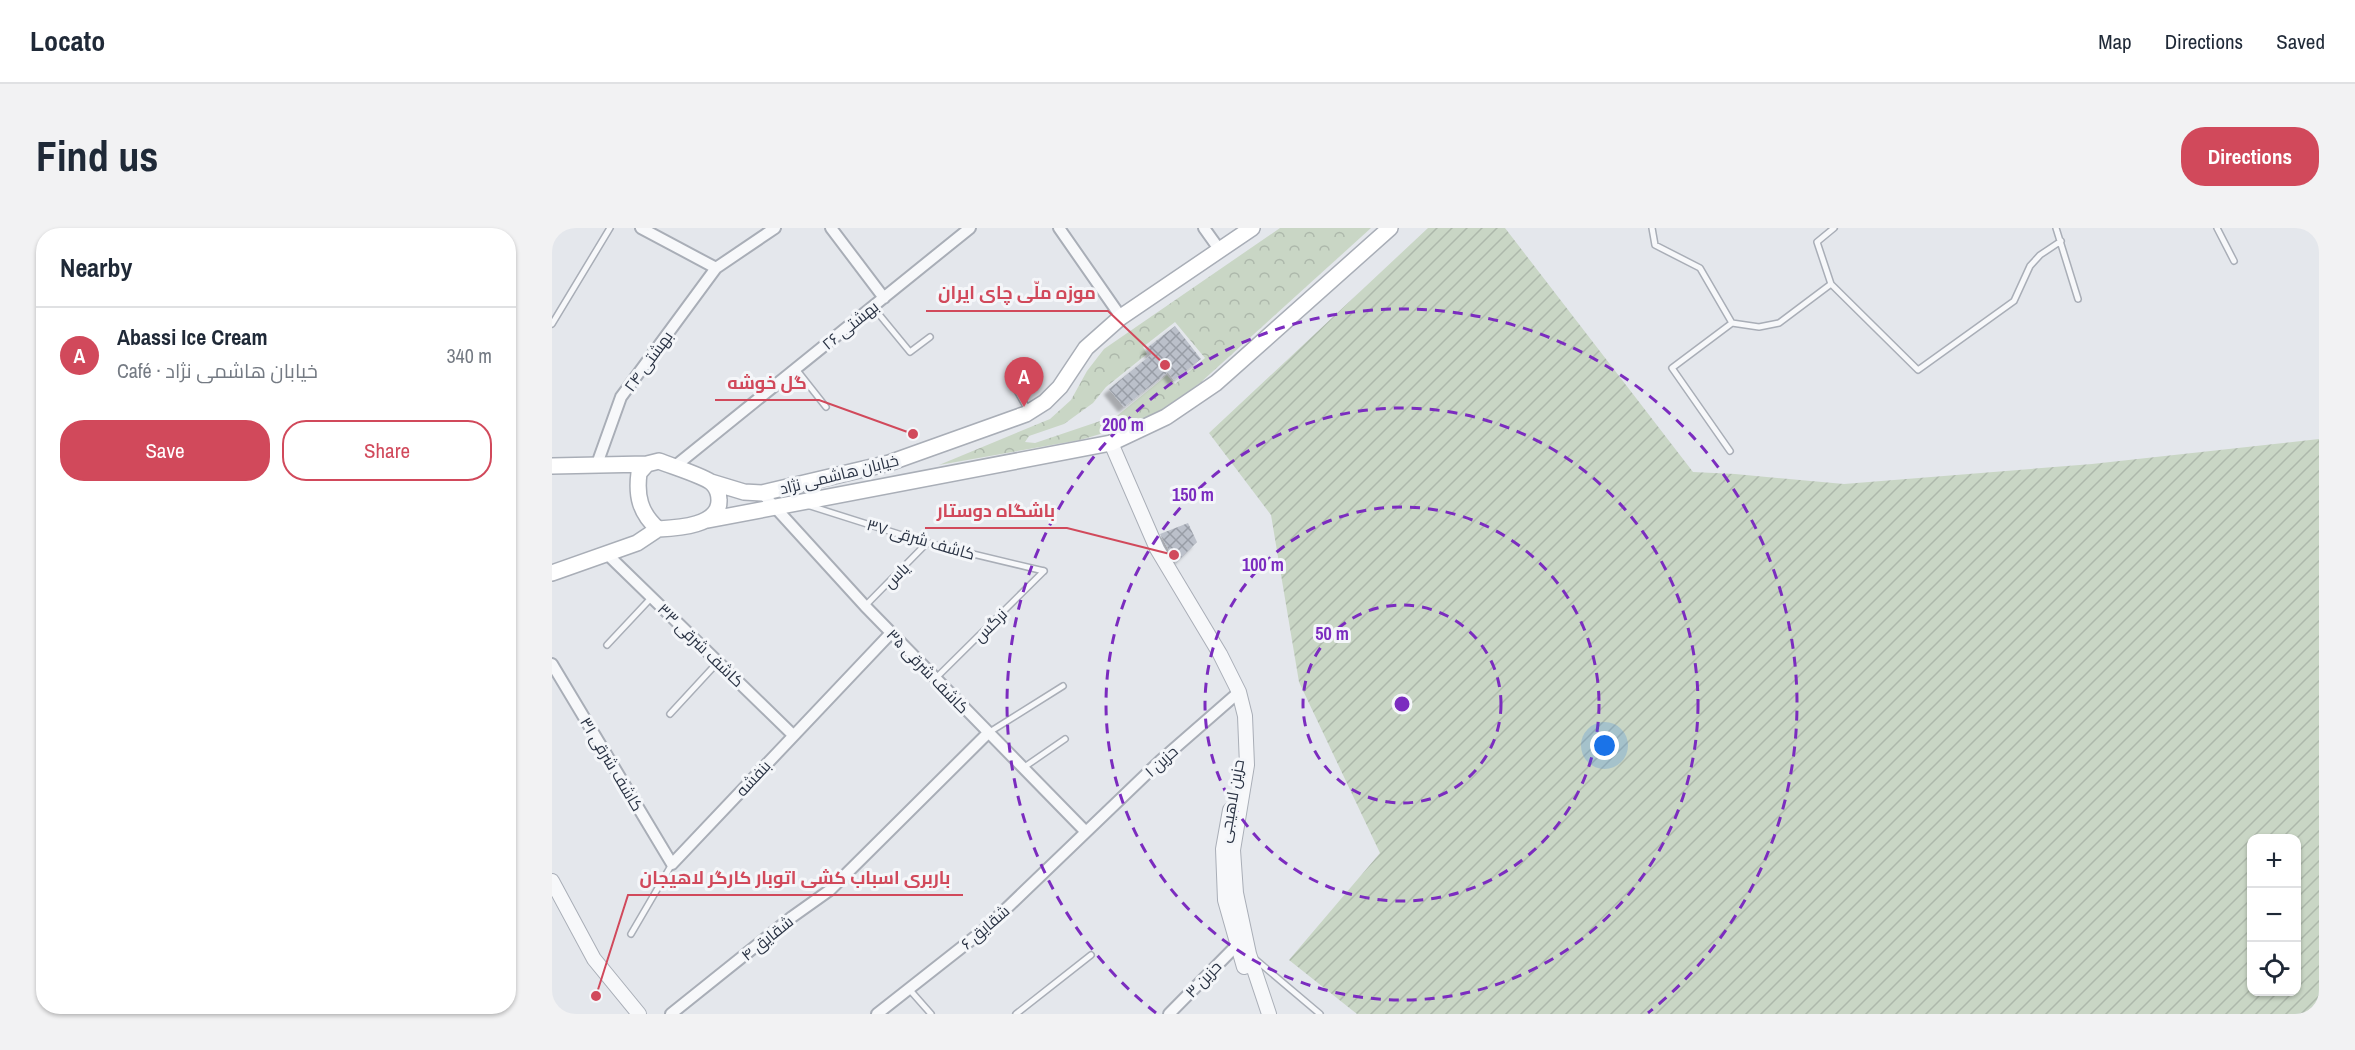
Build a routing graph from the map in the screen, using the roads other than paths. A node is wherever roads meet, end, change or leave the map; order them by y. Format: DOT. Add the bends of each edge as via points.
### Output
graph roads {
  1 [pos="610,228"];
  2 [pos="641,228"];
  3 [pos="776,228"];
  4 [pos="831,228"];
  5 [pos="970,228"];
  6 [pos="1059,228"];
  7 [pos="1204,228"];
  8 [pos="1252,228"];
  9 [pos="1390,228"];
  10 [pos="1652,228"];
  11 [pos="1834,228"];
  12 [pos="2056,228"];
  13 [pos="2217,228"];
  14 [pos="2061,241"];
  15 [pos="1219,249"];
  16 [pos="2234,261"];
  17 [pos="716,268"];
  18 [pos="1831,284"];
  19 [pos="884,298"];
  20 [pos="2078,299"];
  21 [pos="873,307"];
  22 [pos="1121,317"];
  23 [pos="1732,323"];
  24 [pos="552,324"];
  25 [pos="930,337"];
  26 [pos="796,369"];
  27 [pos="1010,378"];
  28 [pos="826,407"];
  29 [pos="1029,412"];
  30 [pos="1111,443"];
  31 [pos="1730,451"];
  32 [pos="597,464"];
  33 [pos="647,464"];
  34 [pos="552,466"];
  35 [pos="674,467"];
  36 [pos="711,482"];
  37 [pos="762,493"];
  38 [pos="800,503"];
  39 [pos="774,508"];
  40 [pos="708,520"];
  41 [pos="658,529"];
  42 [pos="927,543"];
  43 [pos="608,555"];
  44 [pos="1044,571"];
  45 [pos="552,573"];
  46 [pos="652,597"];
  47 [pos="865,606"];
  48 [pos="891,633"];
  49 [pos="608,645"];
  50 [pos="718,662"];
  51 [pos="552,664"];
  52 [pos="935,679"];
  53 [pos="1063,686"];
  54 [pos="1239,692"];
  55 [pos="670,714"];
  56 [pos="988,733"];
  57 [pos="793,735"];
  58 [pos="1065,739"];
  59 [pos="1023,768"];
  60 [pos="1086,832"];
  61 [pos="672,864"];
  62 [pos="552,881"];
  63 [pos="631,934"];
  64 [pos="1237,945"];
  65 [pos="1249,954"];
  66 [pos="1091,955"];
  67 [pos="909,988"];
  68 [pos="639,1014"];
  69 [pos="671,1014"];
  70 [pos="877,1014"];
  71 [pos="931,1014"];
  72 [pos="1016,1014"];
  73 [pos="1169,1014"];
  74 [pos="1259,1014"];
  75 [pos="1269,1014"];
  76 [pos="1320,1014"];
  1 -- 24 [label="lane"];
  2 -- 17 [label="street"];
  3 -- 17 [label="street, بهشتی ۲۴"];
  4 -- 19 [label="street"];
  5 -- 19 [label="street, بهشتی ۲۶"];
  6 -- 22 [label="street"];
  7 -- 15 [label="street"];
  8 -- 15 [label="main road, خیابان هاشمی نژاد"];
  9 -- 30 [label="main road" via="1216,383 1166,417"];
  10 -- 23 [label="lane" via="1655,245 1700,268"];
  11 -- 18 [label="lane" via="1817,242"];
  12 -- 14 [label="lane"];
  13 -- 16 [label="lane"];
  14 -- 18 [label="lane" via="2030,266 2014,301 1918,370"];
  14 -- 20 [label="lane"];
  15 -- 22 [label="main road, خیابان هاشمی نژاد"];
  17 -- 32 [label="street, بهشتی ۲۴" via="621,397"];
  18 -- 23 [label="lane" via="1779,323 1759,327"];
  19 -- 21 [label="street, بهشتی ۲۶"];
  21 -- 25 [label="lane" via="910,352"];
  21 -- 26 [label="street, بهشتی ۲۶"];
  22 -- 29 [label="main road, خیابان هاشمی نژاد" via="1086,348 1060,387"];
  23 -- 31 [label="lane" via="1672,368"];
  26 -- 28 [label="lane"];
  26 -- 35 [label="street, بهشتی ۲۶"];
  27 -- 29 [label="lane"];
  29 -- 37 [label="main road, خیابان هاشمی نژاد" via="889,463"];
  30 -- 38 [label="main road"];
  30 -- 54 [label="street, حزین لاهیجی" via="1157,549"];
  32 -- 33 [label="main road"];
  32 -- 34 [label="main road"];
  33 -- 35 [label="main road" via="659,461"];
  33 -- 41 [label="main road" via="639,472 643,514"];
  35 -- 36 [label="main road"];
  36 -- 37 [label="main road, خیابان هاشمی نژاد"];
  36 -- 40 [label="main road" via="720,502"];
  37 -- 39 [label="street, کاشف شرقی ۳۵"];
  38 -- 39 [label="main road"];
  38 -- 42 [label="lane, کاشف شرقی ۳۷"];
  39 -- 40 [label="main road"];
  39 -- 47 [label="street, کاشف شرقی ۳۵"];
  40 -- 41 [label="main road"];
  41 -- 43 [label="main road"];
  42 -- 44 [label="lane, کاشف شرقی ۳۷"];
  42 -- 47 [label="lane, یاس"];
  43 -- 45 [label="main road"];
  43 -- 46 [label="street, کاشف شرقی ۳۳"];
  44 -- 52 [label="lane, نرگس"];
  46 -- 49 [label="lane"];
  46 -- 50 [label="street, کاشف شرقی ۳۳"];
  47 -- 48 [label="street, کاشف شرقی ۳۵"];
  48 -- 52 [label="street, کاشف شرقی ۳۵"];
  48 -- 57 [label="street, بنفشه"];
  50 -- 55 [label="lane"];
  50 -- 57 [label="street, کاشف شرقی ۳۳"];
  51 -- 61 [label="street, کاشف شرقی ۳۱"];
  52 -- 56 [label="street, کاشف شرقی ۳۵"];
  53 -- 56 [label="lane"];
  54 -- 60 [label="street, حزین ۱"];
  54 -- 64 [label="street, حزین لاهیجی" via="1240,756 1222,849 1225,900"];
  54 -- 65 [label="street, حزین لاهیجی" via="1245,716 1247,765 1233,850 1236,893"];
  56 -- 59 [label="street, کاشف شرقی ۳۵"];
  56 -- 69 [label="street, شقایق ۴" via="830,890"];
  57 -- 61 [label="street, بنفشه"];
  58 -- 59 [label="lane"];
  59 -- 60 [label="street, کاشف شرقی ۳۵"];
  60 -- 67 [label="street, شقایق ۶" via="985,930"];
  61 -- 63 [label="lane, بنفشه"];
  62 -- 68 [label="street" via="594,959"];
  64 -- 73 [label="street, حزین ۳"];
  64 -- 74 [label="street, حزین لاهیجی"];
  65 -- 75 [label="street, حزین لاهیجی"];
  65 -- 76 [label="lane"];
  66 -- 72 [label="lane"];
  67 -- 70 [label="street, شقایق ۶"];
  67 -- 71 [label="lane"];
}
